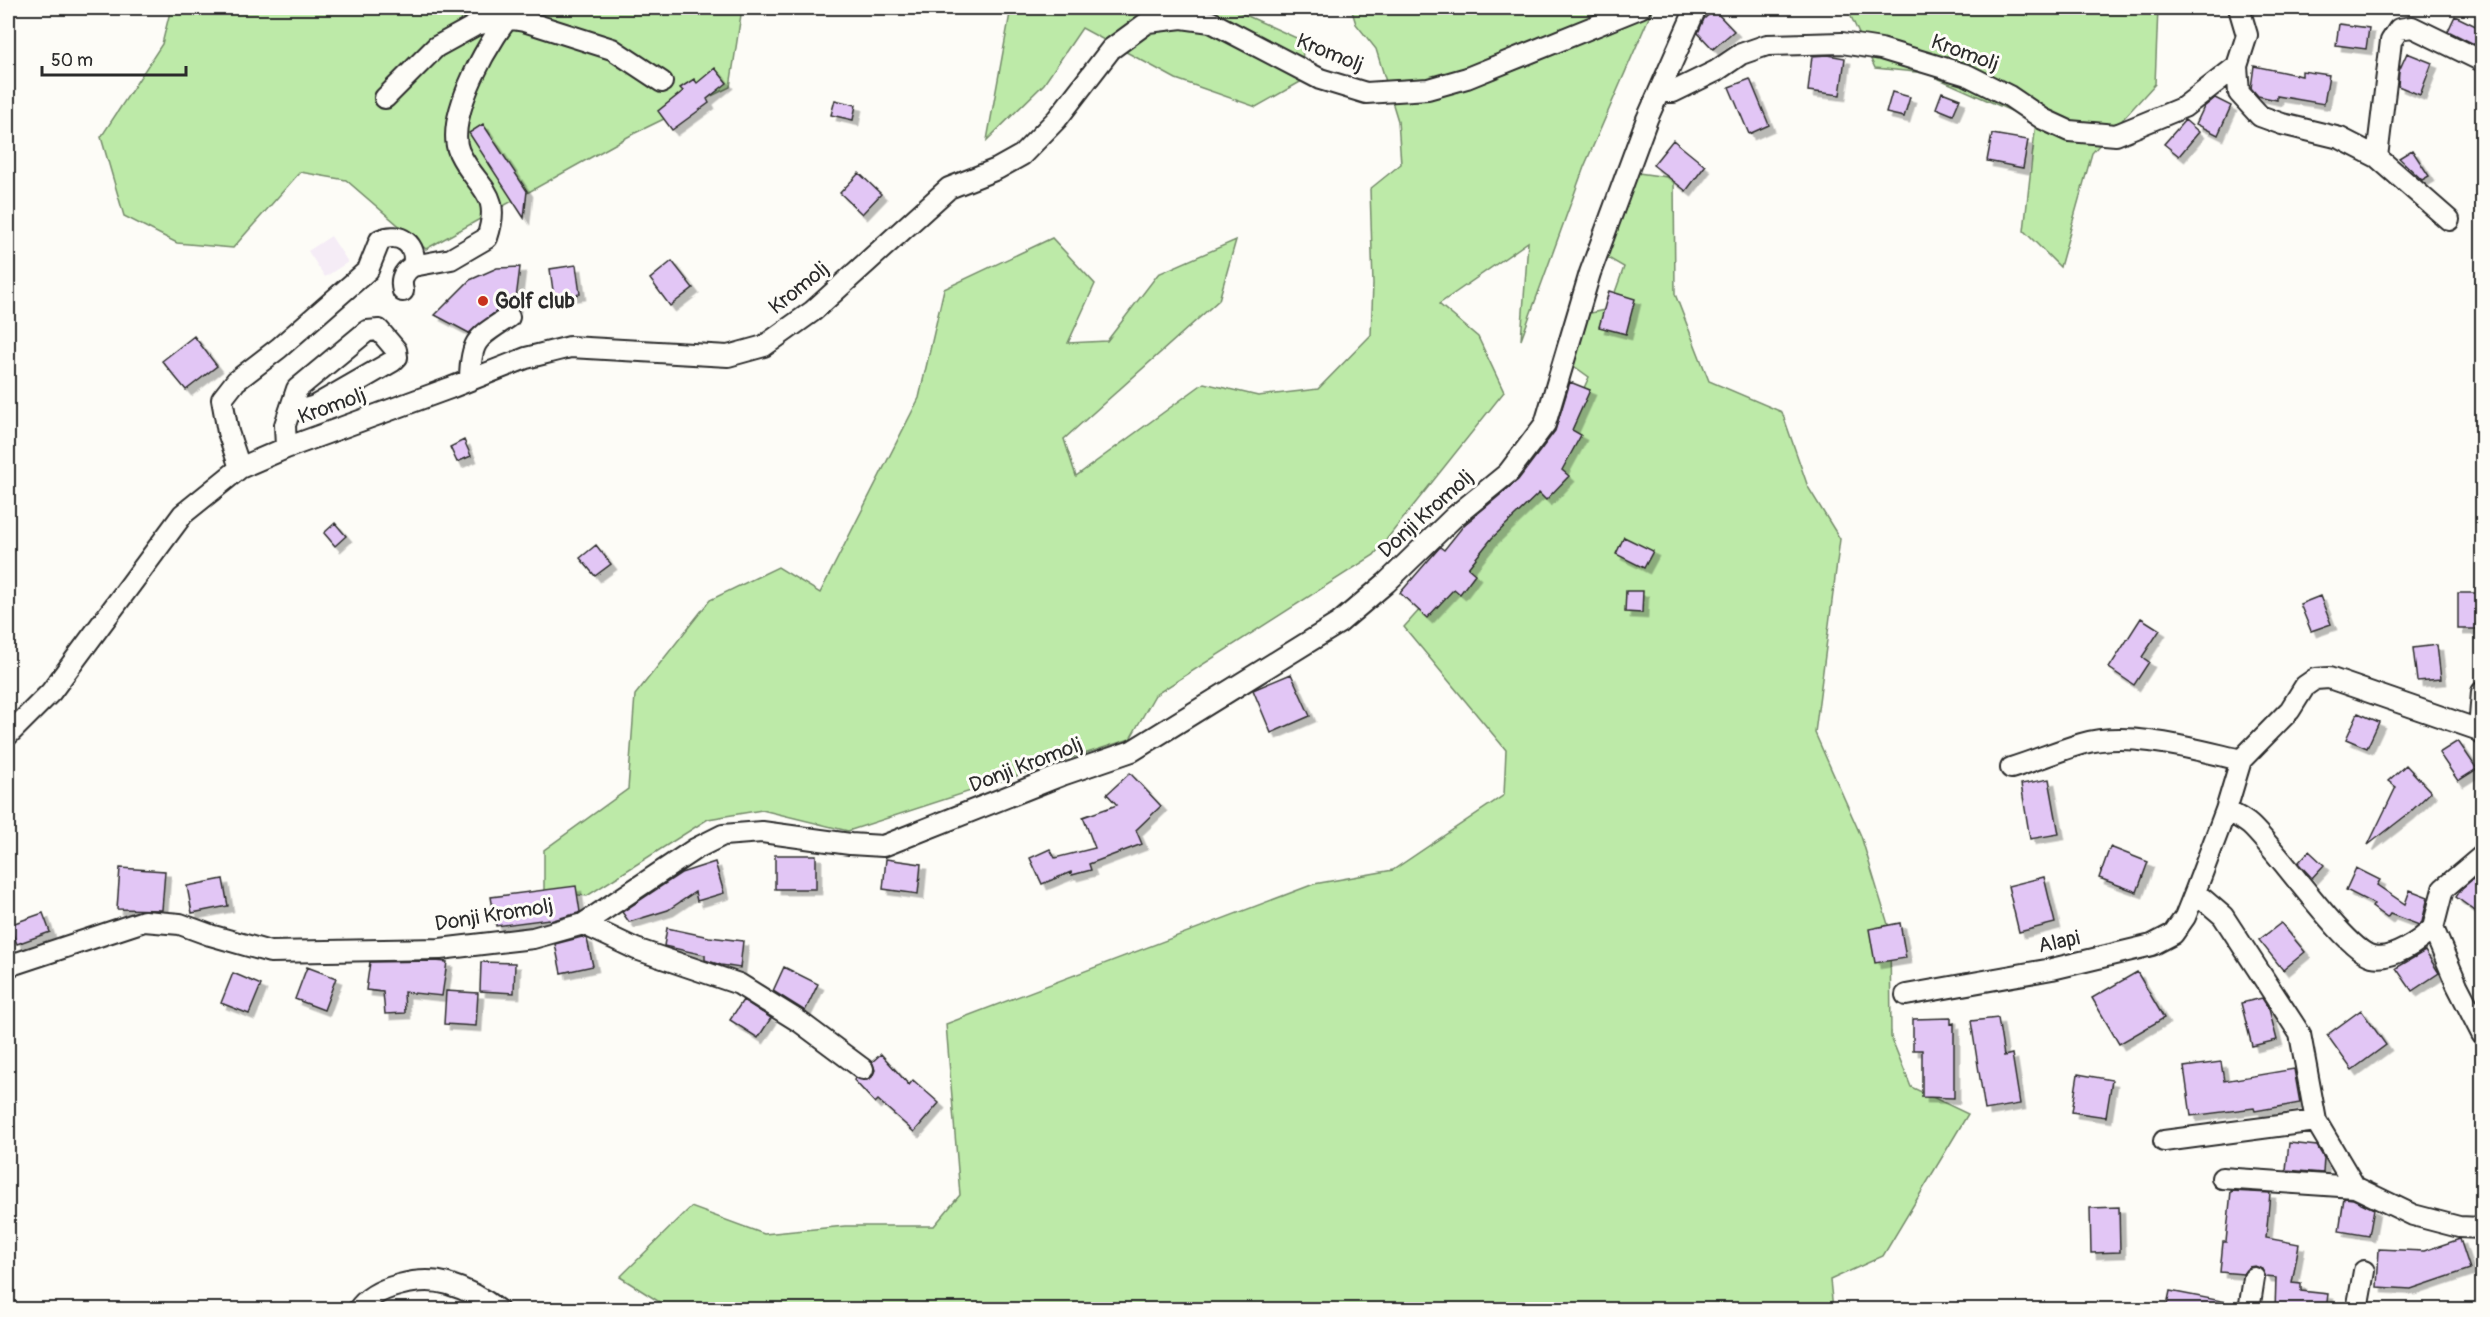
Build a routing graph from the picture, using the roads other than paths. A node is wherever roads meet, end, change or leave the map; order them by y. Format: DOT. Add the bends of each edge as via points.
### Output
graph roads {
  1 [pos="1640,8"];
  2 [pos="1696,8"];
  3 [pos="2239,8"];
  4 [pos="511,13"];
  5 [pos="2482,61"];
  6 [pos="2237,66"];
  7 [pos="662,82"];
  8 [pos="1659,92"];
  9 [pos="385,98"];
  10 [pos="2377,157"];
  11 [pos="2449,220"];
  12 [pos="413,266"];
  13 [pos="403,291"];
  14 [pos="509,317"];
  15 [pos="470,378"];
  16 [pos="292,406"];
  17 [pos="286,448"];
  18 [pos="240,468"];
  19 [pos="2482,692"];
  20 [pos="2481,732"];
  21 [pos="8,735"];
  22 [pos="2241,760"];
  23 [pos="2011,768"];
  24 [pos="2226,810"];
  25 [pos="2482,856"];
  26 [pos="2195,892"];
  27 [pos="583,924"];
  28 [pos="2433,928"];
  29 [pos="8,966"];
  30 [pos="1906,995"];
  31 [pos="2482,1034"];
  32 [pos="863,1069"];
  33 [pos="2316,1121"];
  34 [pos="2164,1141"];
  35 [pos="2222,1178"];
  36 [pos="2355,1186"];
  37 [pos="2482,1228"];
  38 [pos="2364,1271"];
  39 [pos="2254,1278"];
  40 [pos="358,1310"];
  41 [pos="498,1310"];
  42 [pos="2249,1310"];
  43 [pos="2357,1310"];
  1 -- 15 [label="street, Kromolj" via="1467,78 1428,89 1366,93 1320,80 1211,22 1182,18 1148,22 1111,49 1057,119 1022,155 949,188 813,311 764,346 728,356 570,347"];
  2 -- 8 [label="street, Donji Kromolj"];
  3 -- 6 [label="street" via="2247,35"];
  4 -- 7 [label="street" via="524,21 612,49"];
  4 -- 9 [label="street" via="476,25 436,47"];
  4 -- 12 [label="street" via="494,35 463,99 455,135 459,151 493,205 494,219 487,238 451,260"];
  5 -- 10 [label="street" via="2412,27 2399,29 2391,41"];
  6 -- 8 [label="street, Kromolj" via="2184,107 2116,135 2069,131 1967,75 1881,49 1842,43 1767,45 1741,54 1674,92"];
  6 -- 10 [label="street" via="2240,93 2260,116 2340,138"];
  8 -- 27 [label="street, Donji Kromolj" via="1590,273 1545,424 1508,473 1339,623 1132,751 883,846 762,832 723,835 695,849"];
  10 -- 11 [label="street"];
  12 -- 13 [label="street" via="404,274"];
  12 -- 18 [label="street" via="414,253 406,241 393,236 380,240 368,270 237,381 222,399"];
  14 -- 15 [label="street" via="477,339 470,356"];
  15 -- 17 [label="street, Kromolj"];
  16 -- 16 [label="street" via="301,410 315,406 393,361 396,350 379,330 367,331 297,389"];
  16 -- 17 [label="street" via="285,425"];
  17 -- 18 [label="street, Kromolj"];
  18 -- 21 [label="street, Kromolj" via="183,514 51,692"];
  19 -- 20 [label="street, Alapi"];
  20 -- 22 [label="street, Alapi" via="2329,678 2315,679"];
  22 -- 23 [label="street" via="2142,741 2105,740"];
  22 -- 24 [label="street, Alapi"];
  24 -- 26 [label="street, Alapi"];
  24 -- 28 [label="street" via="2249,824 2342,933 2364,953 2384,956 2418,943"];
  25 -- 28 [label="street" via="2443,890"];
  26 -- 30 [label="street, Alapi" via="2174,934 2152,945 2052,969"];
  26 -- 33 [label="street" via="2223,916 2300,1034"];
  27 -- 29 [label="street, Donji Kromolj" via="533,938 440,949 270,952 180,924 144,921"];
  27 -- 32 [label="street" via="636,949 739,984 800,1022"];
  28 -- 31 [label="street"];
  33 -- 34 [label="street"];
  33 -- 36 [label="street"];
  35 -- 36 [label="street"];
  36 -- 37 [label="street" via="2413,1215 2459,1227"];
  38 -- 43 [label="street"];
  39 -- 42 [label="street"];
  40 -- 41 [label="street" via="362,1303 387,1288 410,1282 446,1283"];
}
